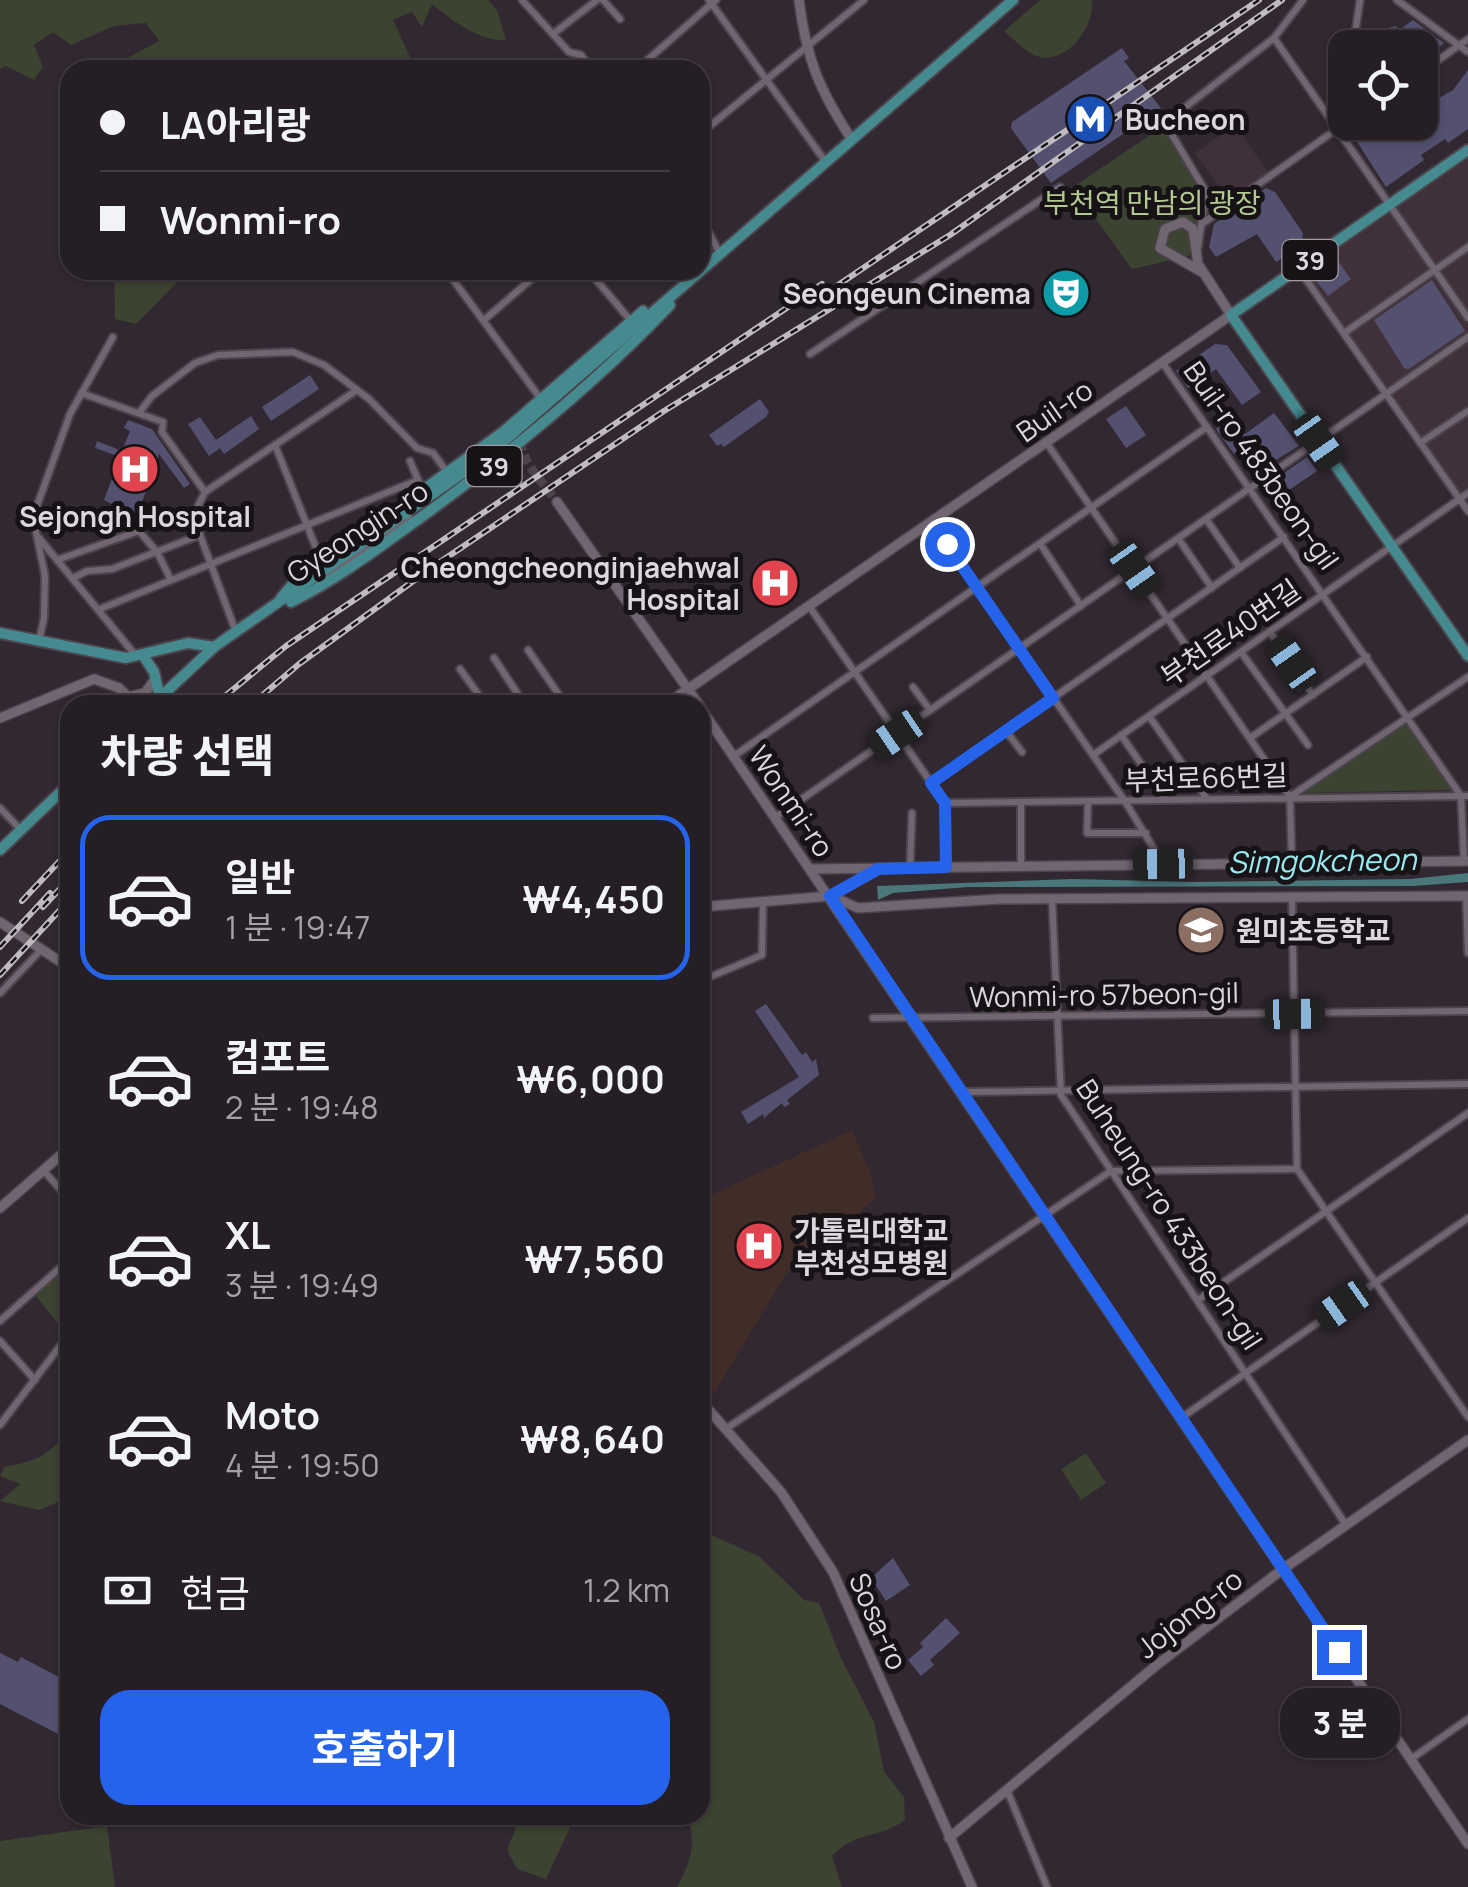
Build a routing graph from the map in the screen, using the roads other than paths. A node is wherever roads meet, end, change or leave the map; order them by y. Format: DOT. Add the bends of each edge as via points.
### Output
graph roads {
  1 [pos="600,0"];
  2 [pos="798,0"];
  3 [pos="864,0"];
  4 [pos="1013,0"];
  5 [pos="1303,0"];
  6 [pos="1360,0"];
  7 [pos="1397,0"];
  8 [pos="712,1"];
  9 [pos="527,2"];
  10 [pos="620,19"];
  11 [pos="1356,30"];
  12 [pos="553,34"];
  13 [pos="1274,38"];
  14 [pos="1468,40"];
  15 [pos="1459,46"];
  16 [pos="805,49"];
  17 [pos="1468,52"];
  18 [pos="584,60"];
  19 [pos="647,60"];
  20 [pos="1438,61"];
  21 [pos="766,78"];
  22 [pos="1328,115"];
  23 [pos="710,126"];
  24 [pos="1328,136"];
  25 [pos="852,140"];
  26 [pos="1345,140"];
  27 [pos="1468,150"];
  28 [pos="826,163"];
  29 [pos="1060,187"];
  30 [pos="1389,204"];
  31 [pos="1202,224"];
  32 [pos="710,235"];
  33 [pos="1468,247"];
  34 [pos="721,256"];
  35 [pos="1196,256"];
  36 [pos="710,266"];
  37 [pos="1298,268"];
  38 [pos="1435,270"];
  39 [pos="1202,272"];
  40 [pos="454,280"];
  41 [pos="530,280"];
  42 [pos="596,280"];
  43 [pos="693,280"];
  44 [pos="691,282"];
  45 [pos="1231,315"];
  46 [pos="1468,318"];
  47 [pos="484,320"];
  48 [pos="630,320"];
  49 [pos="1344,333"];
  50 [pos="114,337"];
  51 [pos="1468,337"];
  52 [pos="810,354"];
  53 [pos="1162,362"];
  54 [pos="356,390"];
  55 [pos="81,393"];
  56 [pos="1386,394"];
  57 [pos="540,398"];
  58 [pos="1468,411"];
  59 [pos="139,413"];
  60 [pos="1208,427"];
  61 [pos="523,429"];
  62 [pos="1318,441"];
  63 [pos="1046,442"];
  64 [pos="1420,443"];
  65 [pos="274,445"];
  66 [pos="503,446"];
  67 [pos="410,460"];
  68 [pos="447,472"];
  69 [pos="421,485"];
  70 [pos="1250,488"];
  71 [pos="205,492"];
  72 [pos="1468,493"];
  73 [pos="1460,498"];
  74 [pos="558,502"];
  75 [pos="1092,508"];
  76 [pos="1468,511"];
  77 [pos="1206,519"];
  78 [pos="932,522"];
  79 [pos="307,526"];
  80 [pos="200,535"];
  81 [pos="38,537"];
  82 [pos="1284,537"];
  83 [pos="1178,538"];
  84 [pos="1040,545"];
  85 [pos="1391,545"];
  86 [pos="157,552"];
  87 [pos="60,560"];
  88 [pos="322,564"];
  89 [pos="211,565"];
  90 [pos="1240,568"];
  91 [pos="1134,569"];
  92 [pos="74,577"];
  93 [pos="171,580"];
  94 [pos="1212,588"];
  95 [pos="978,589"];
  96 [pos="1324,594"];
  97 [pos="293,600"];
  98 [pos="809,605"];
  99 [pos="1081,606"];
  100 [pos="100,609"];
  101 [pos="268,612"];
  102 [pos="1168,618"];
  103 [pos="1270,632"];
  104 [pos="0,633"];
  105 [pos="236,633"];
  106 [pos="39,642"];
  107 [pos="214,647"];
  108 [pos="1019,649"];
  109 [pos="528,650"];
  110 [pos="1240,652"];
  111 [pos="140,656"];
  112 [pos="1468,656"];
  113 [pos="1367,657"];
  114 [pos="494,658"];
  115 [pos="460,669"];
  116 [pos="855,673"];
  117 [pos="1208,675"];
  118 [pos="1468,677"];
  119 [pos="156,678"];
  120 [pos="913,686"];
  121 [pos="688,689"];
  122 [pos="1313,694"];
  123 [pos="125,695"];
  124 [pos="141,695"];
  125 [pos="156,695"];
  126 [pos="162,695"];
  127 [pos="479,695"];
  128 [pos="518,695"];
  129 [pos="559,695"];
  130 [pos="679,695"];
  131 [pos="692,695"];
  132 [pos="1053,698"];
  133 [pos="930,710"];
  134 [pos="1285,714"];
  135 [pos="1149,716"];
  136 [pos="1407,716"];
  137 [pos="0,718"];
  138 [pos="710,722"];
  139 [pos="1006,731"];
  140 [pos="897,734"];
  141 [pos="1122,735"];
  142 [pos="1250,738"];
  143 [pos="1308,745"];
  144 [pos="1022,752"];
  145 [pos="1093,755"];
  146 [pos="734,756"];
  147 [pos="931,783"];
  148 [pos="60,793"];
  149 [pos="1465,796"];
  150 [pos="1290,797"];
  151 [pos="1208,800"];
  152 [pos="1167,801"];
  153 [pos="945,803"];
  154 [pos="1021,803"];
  155 [pos="1088,803"];
  156 [pos="1126,803"];
  157 [pos="0,808"];
  158 [pos="912,813"];
  159 [pos="776,817"];
  160 [pos="21,830"];
  161 [pos="1146,834"];
  162 [pos="0,850"];
  163 [pos="1466,861"];
  164 [pos="1292,863"];
  165 [pos="1163,864"];
  166 [pos="946,867"];
  167 [pos="1021,867"];
  168 [pos="910,868"];
  169 [pos="811,869"];
  170 [pos="878,869"];
  171 [pos="830,896"];
  172 [pos="1292,896"];
  173 [pos="1467,896"];
  174 [pos="1052,898"];
  175 [pos="763,904"];
  176 [pos="710,907"];
  177 [pos="0,922"];
  178 [pos="41,950"];
  179 [pos="1468,953"];
  180 [pos="60,962"];
  181 [pos="710,978"];
  182 [pos="0,993"];
  183 [pos="1468,1011"];
  184 [pos="1295,1014"];
  185 [pos="1055,1017"];
  186 [pos="872,1018"];
  187 [pos="914,1019"];
  188 [pos="1468,1084"];
  189 [pos="1297,1087"];
  190 [pos="1058,1089"];
  191 [pos="963,1092"];
  192 [pos="1468,1113"];
  193 [pos="60,1156"];
  194 [pos="1298,1169"];
  195 [pos="43,1170"];
  196 [pos="1111,1171"];
  197 [pos="60,1189"];
  198 [pos="0,1208"];
  199 [pos="1327,1213"];
  200 [pos="1046,1214"];
  201 [pos="1468,1218"];
  202 [pos="60,1268"];
  203 [pos="1375,1282"];
  204 [pos="1197,1300"];
  205 [pos="0,1321"];
  206 [pos="0,1341"];
  207 [pos="60,1346"];
  208 [pos="1246,1372"];
  209 [pos="35,1380"];
  210 [pos="710,1410"];
  211 [pos="1468,1416"];
  212 [pos="1181,1418"];
  213 [pos="0,1425"];
  214 [pos="727,1428"];
  215 [pos="1468,1440"];
  216 [pos="1346,1525"];
  217 [pos="1283,1569"];
  218 [pos="1468,1718"];
  219 [pos="1411,1759"];
  220 [pos="1007,1790"];
  221 [pos="949,1838"];
  222 [pos="1468,1844"];
  223 [pos="972,1887"];
  224 [pos="1047,1887"];
  1 -- 10 [label="street"];
  1 -- 12 [label="street"];
  2 -- 16 [label="street"];
  3 -- 16 [label="street"];
  4 -- 25 [label="main road, Gyeongin-ro / 39"];
  5 -- 13 [label="street"];
  6 -- 11 [label="street"];
  7 -- 15 [label="street"];
  8 -- 19 [label="street"];
  8 -- 21 [label="street"];
  9 -- 12 [label="street"];
  12 -- 18 [label="street"];
  13 -- 22 [label="street"];
  13 -- 31 [label="street" via="1169,116 1166,129 1206,192"];
  14 -- 15 [label="street"];
  15 -- 17 [label="street"];
  15 -- 20 [label="street"];
  16 -- 21 [label="street"];
  16 -- 25 [label="street" via="823,95"];
  21 -- 23 [label="street"];
  21 -- 28 [label="street"];
  24 -- 31 [label="street"];
  25 -- 28 [label="main road, Gyeongin-ro / 39"];
  26 -- 30 [label="street"];
  27 -- 30 [label="main road, Buil-ro / 39"];
  28 -- 34 [label="main road, Gyeongin-ro / 39"];
  29 -- 52 [label="street"];
  30 -- 37 [label="main road, Buil-ro / 39"];
  30 -- 38 [label="street"];
  31 -- 35 [label="street"];
  32 -- 34 [label="street"];
  33 -- 38 [label="street"];
  34 -- 36 [label="main road, Gyeongin-ro / 39"];
  35 -- 39 [label="street"];
  35 -- 39 [label="street" via="1189,225 1165,229 1160,248"];
  37 -- 45 [label="main road, Buil-ro / 39"];
  37 -- 49 [label="street"];
  38 -- 46 [label="street"];
  38 -- 49 [label="street"];
  39 -- 45 [label="street"];
  40 -- 47 [label="street"];
  41 -- 47 [label="street"];
  42 -- 48 [label="street"];
  43 -- 44 [label="main road, Gyeongin-ro / 39"];
  44 -- 48 [label="main road, Gyeongin-ro / 39"];
  44 -- 61 [label="street"];
  44 -- 97 [label="main road, Gyeongin-ro / 39" via="496,464 325,586"];
  44 -- 101 [label="main road, Gyeongin-ro / 39" via="470,468"];
  45 -- 53 [label="street, Buil-ro"];
  45 -- 62 [label="main road"];
  47 -- 57 [label="street"];
  48 -- 57 [label="main road, Gyeongin-ro / 39"];
  49 -- 56 [label="street"];
  50 -- 55 [label="street"];
  51 -- 56 [label="street"];
  53 -- 60 [label="street, Buil-ro 483beon-gil"];
  53 -- 63 [label="street, Buil-ro"];
  54 -- 59 [label="street" via="293,352 218,354 171,379"];
  54 -- 65 [label="street"];
  54 -- 68 [label="street"];
  55 -- 59 [label="street"];
  55 -- 81 [label="street" via="39,496 33,517"];
  56 -- 62 [label="street"];
  56 -- 64 [label="street"];
  57 -- 68 [label="main road, Gyeongin-ro / 39"];
  58 -- 64 [label="street"];
  59 -- 71 [label="street" via="162,422 162,432"];
  60 -- 70 [label="street, Buil-ro 483beon-gil"];
  60 -- 75 [label="street"];
  62 -- 70 [label="street"];
  62 -- 85 [label="main road"];
  63 -- 75 [label="street"];
  63 -- 78 [label="street, Buil-ro"];
  64 -- 73 [label="street"];
  65 -- 71 [label="street"];
  65 -- 79 [label="street"];
  66 -- 97 [label="street"];
  67 -- 69 [label="street"];
  68 -- 69 [label="main road, Gyeongin-ro / 39"];
  69 -- 79 [label="street, Gyeongin-ro"];
  69 -- 88 [label="main road, Gyeongin-ro / 39"];
  70 -- 77 [label="street"];
  70 -- 82 [label="street, Buil-ro 483beon-gil"];
  71 -- 80 [label="street" via="195,512"];
  72 -- 73 [label="street, 부천로40번길"];
  73 -- 76 [label="street"];
  73 -- 85 [label="street, 부천로40번길"];
  74 -- 121 [label="street, Wonmi-ro"];
  75 -- 84 [label="street"];
  75 -- 91 [label="street"];
  77 -- 83 [label="street"];
  77 -- 90 [label="street"];
  78 -- 95 [label="street"];
  78 -- 98 [label="street, Buil-ro"];
  79 -- 88 [label="street"];
  79 -- 89 [label="street, Gyeongin-ro"];
  80 -- 86 [label="street"];
  80 -- 89 [label="street"];
  81 -- 87 [label="street"];
  81 -- 106 [label="street" via="46,599"];
  82 -- 90 [label="street"];
  82 -- 96 [label="street, Buil-ro 483beon-gil"];
  83 -- 91 [label="street"];
  83 -- 94 [label="street"];
  84 -- 95 [label="street"];
  84 -- 99 [label="street"];
  85 -- 96 [label="street, 부천로40번길"];
  85 -- 112 [label="main road"];
  86 -- 87 [label="street" via="139,531"];
  86 -- 92 [label="street"];
  86 -- 93 [label="street"];
  87 -- 92 [label="street"];
  88 -- 101 [label="main road, Gyeongin-ro / 39"];
  89 -- 93 [label="street, Gyeongin-ro"];
  89 -- 105 [label="street"];
  90 -- 94 [label="street"];
  91 -- 99 [label="street"];
  91 -- 102 [label="street"];
  92 -- 100 [label="street"];
  93 -- 100 [label="street, Gyeongin-ro"];
  94 -- 102 [label="street"];
  95 -- 108 [label="street"];
  95 -- 116 [label="street"];
  96 -- 103 [label="street, 부천로40번길"];
  96 -- 113 [label="street, Buil-ro 483beon-gil"];
  97 -- 101 [label="main road, Gyeongin-ro / 39"];
  98 -- 116 [label="street"];
  98 -- 121 [label="street, Buil-ro"];
  99 -- 108 [label="street"];
  100 -- 111 [label="street"];
  101 -- 105 [label="main road, Gyeongin-ro / 39"];
  102 -- 117 [label="street"];
  102 -- 132 [label="street"];
  103 -- 110 [label="street, 부천로40번길"];
  103 -- 122 [label="street"];
  104 -- 106 [label="main road, 39"];
  105 -- 107 [label="main road, Gyeongin-ro / 39"];
  106 -- 111 [label="main road, 39"];
  107 -- 111 [label="main road, 39" via="188,643"];
  107 -- 126 [label="main road, Gyeongin-ro"];
  108 -- 132 [label="street"];
  108 -- 133 [label="street"];
  109 -- 129 [label="street"];
  110 -- 117 [label="street, 부천로40번길"];
  110 -- 134 [label="street"];
  111 -- 119 [label="main road"];
  113 -- 122 [label="street"];
  113 -- 136 [label="street, Buil-ro 483beon-gil"];
  114 -- 128 [label="street"];
  115 -- 127 [label="street"];
  116 -- 140 [label="street"];
  116 -- 146 [label="street"];
  117 -- 135 [label="street, 부천로40번길"];
  117 -- 142 [label="street"];
  118 -- 136 [label="street"];
  119 -- 124 [label="street"];
  119 -- 125 [label="main road"];
  120 -- 133 [label="street"];
  121 -- 130 [label="street, Buil-ro"];
  121 -- 131 [label="street, Wonmi-ro"];
  122 -- 134 [label="street"];
  123 -- 137 [label="street" via="94,679"];
  132 -- 139 [label="street"];
  132 -- 145 [label="street"];
  133 -- 140 [label="street"];
  134 -- 142 [label="street"];
  134 -- 143 [label="street"];
  135 -- 141 [label="street, 부천로40번길"];
  135 -- 151 [label="street"];
  136 -- 149 [label="street, Buil-ro 483beon-gil"];
  136 -- 150 [label="street"];
  138 -- 146 [label="street, Wonmi-ro"];
  139 -- 144 [label="street"];
  139 -- 147 [label="street"];
  140 -- 147 [label="street"];
  140 -- 159 [label="street"];
  141 -- 145 [label="street, 부천로40번길"];
  141 -- 152 [label="street"];
  142 -- 150 [label="street"];
  145 -- 156 [label="street"];
  146 -- 159 [label="street, Wonmi-ro"];
  147 -- 153 [label="street"];
  148 -- 160 [label="main road"];
  149 -- 150 [label="street, 부천로66번길"];
  149 -- 163 [label="street"];
  150 -- 151 [label="street, 부천로66번길"];
  150 -- 164 [label="street"];
  151 -- 152 [label="street, 부천로66번길"];
  152 -- 156 [label="street, 부천로66번길"];
  153 -- 154 [label="street, 부천로66번길"];
  153 -- 166 [label="street"];
  154 -- 155 [label="street, 부천로66번길"];
  154 -- 167 [label="street"];
  155 -- 156 [label="street, 부천로66번길"];
  155 -- 161 [label="street" via="1088,832"];
  156 -- 161 [label="street"];
  157 -- 160 [label="street"];
  158 -- 168 [label="street"];
  159 -- 169 [label="street, Wonmi-ro"];
  160 -- 162 [label="main road"];
  161 -- 165 [label="street"];
  163 -- 164 [label="street"];
  164 -- 165 [label="street"];
  165 -- 167 [label="street"];
  166 -- 167 [label="street"];
  166 -- 168 [label="street"];
  168 -- 170 [label="street"];
  169 -- 170 [label="street"];
  169 -- 171 [label="street, Wonmi-ro"];
  170 -- 171 [label="street"];
  171 -- 174 [label="street" via="858,908"];
  171 -- 175 [label="street"];
  171 -- 187 [label="street, Wonmi-ro"];
  172 -- 173 [label="street"];
  172 -- 174 [label="street"];
  172 -- 184 [label="street"];
  173 -- 179 [label="street"];
  174 -- 185 [label="street, Buheung-ro 433beon-gil"];
  175 -- 176 [label="street"];
  175 -- 181 [label="street" via="762,955"];
  177 -- 178 [label="street"];
  178 -- 180 [label="street"];
  178 -- 182 [label="street"];
  183 -- 184 [label="street, Wonmi-ro 57beon-gil"];
  184 -- 185 [label="street, Wonmi-ro 57beon-gil"];
  184 -- 189 [label="street"];
  185 -- 187 [label="street, Wonmi-ro 57beon-gil"];
  185 -- 190 [label="street, Buheung-ro 433beon-gil"];
  186 -- 187 [label="street"];
  187 -- 191 [label="street, Wonmi-ro"];
  188 -- 189 [label="street"];
  189 -- 190 [label="street"];
  189 -- 194 [label="street"];
  190 -- 191 [label="street"];
  190 -- 196 [label="street, Buheung-ro 433beon-gil"];
  191 -- 200 [label="street, Wonmi-ro"];
  192 -- 199 [label="street"];
  193 -- 195 [label="street"];
  194 -- 196 [label="street"];
  194 -- 199 [label="street"];
  195 -- 197 [label="street"];
  195 -- 198 [label="street"];
  196 -- 200 [label="street"];
  196 -- 204 [label="street, Buheung-ro 433beon-gil"];
  199 -- 203 [label="street"];
  199 -- 204 [label="street"];
  200 -- 212 [label="street, Wonmi-ro"];
  200 -- 214 [label="street"];
  201 -- 203 [label="street"];
  202 -- 205 [label="street"];
  203 -- 208 [label="street"];
  203 -- 211 [label="street"];
  204 -- 208 [label="street, Buheung-ro 433beon-gil"];
  206 -- 209 [label="street"];
  207 -- 209 [label="street"];
  208 -- 212 [label="street"];
  208 -- 216 [label="street, Buheung-ro 433beon-gil"];
  209 -- 213 [label="street"];
  210 -- 214 [label="street, Sosa-ro"];
  212 -- 217 [label="street, Wonmi-ro"];
  214 -- 221 [label="street, Sosa-ro" via="781,1492 833,1572"];
  215 -- 216 [label="street, Jojong-ro"];
  216 -- 217 [label="street, Jojong-ro"];
  217 -- 219 [label="street, Wonmi-ro"];
  217 -- 220 [label="street, Jojong-ro"];
  218 -- 219 [label="street"];
  219 -- 222 [label="street, Wonmi-ro"];
  220 -- 221 [label="street, Jojong-ro"];
  220 -- 224 [label="street"];
  221 -- 223 [label="street, Sosa-ro"];
}
